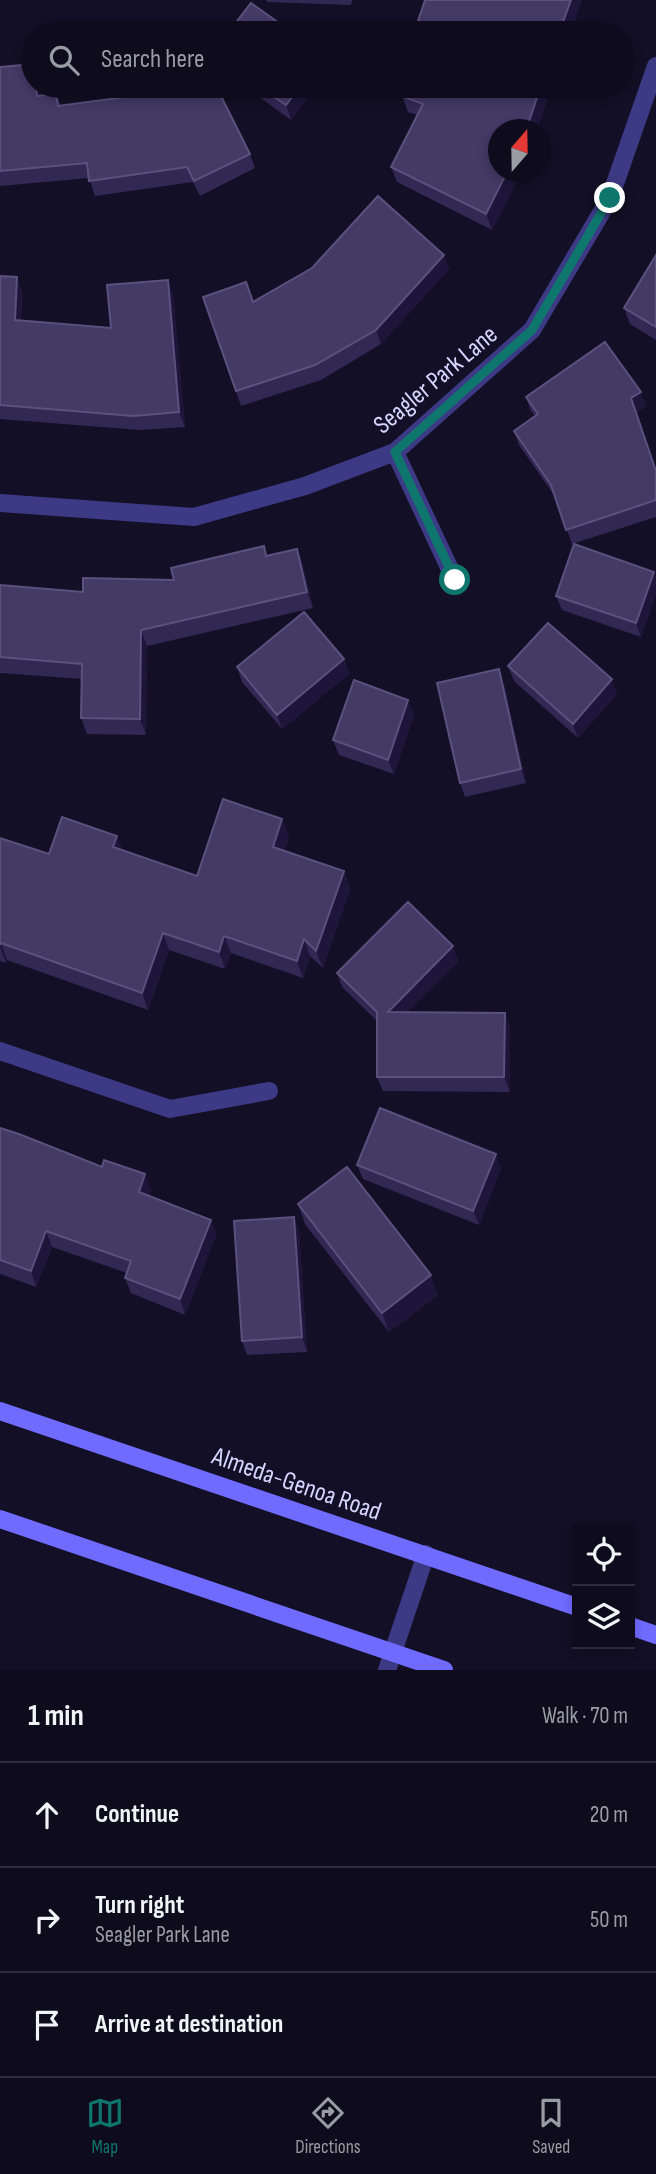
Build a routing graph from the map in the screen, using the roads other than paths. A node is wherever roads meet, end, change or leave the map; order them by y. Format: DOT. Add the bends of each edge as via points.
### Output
graph roads {
  1 [pos="656,65"];
  2 [pos="395,452"];
  3 [pos="0,503"];
  4 [pos="455,580"];
  5 [pos="0,1051"];
  6 [pos="269,1091"];
  7 [pos="0,1411"];
  8 [pos="0,1519"];
  9 [pos="426,1554"];
  10 [pos="572,1605"];
  11 [pos="635,1628"];
  12 [pos="656,1635"];
  13 [pos="393,1653"];
  14 [pos="387,1670"];
  15 [pos="444,1670"];
  1 -- 2 [label="street, Seagler Park Lane" via="610,198 532,330"];
  2 -- 3 [label="street, Seagler Park Lane" via="305,486 194,517"];
  2 -- 4 [label="street"];
  5 -- 6 [label="street" via="170,1109"];
  7 -- 9 [label="main road, Almeda-Genoa Road"];
  8 -- 13 [label="main road"];
  9 -- 10 [label="main road, Almeda-Genoa Road"];
  9 -- 13 [label="street"];
  11 -- 12 [label="main road"];
  13 -- 14 [label="street"];
  13 -- 15 [label="main road"];
}
